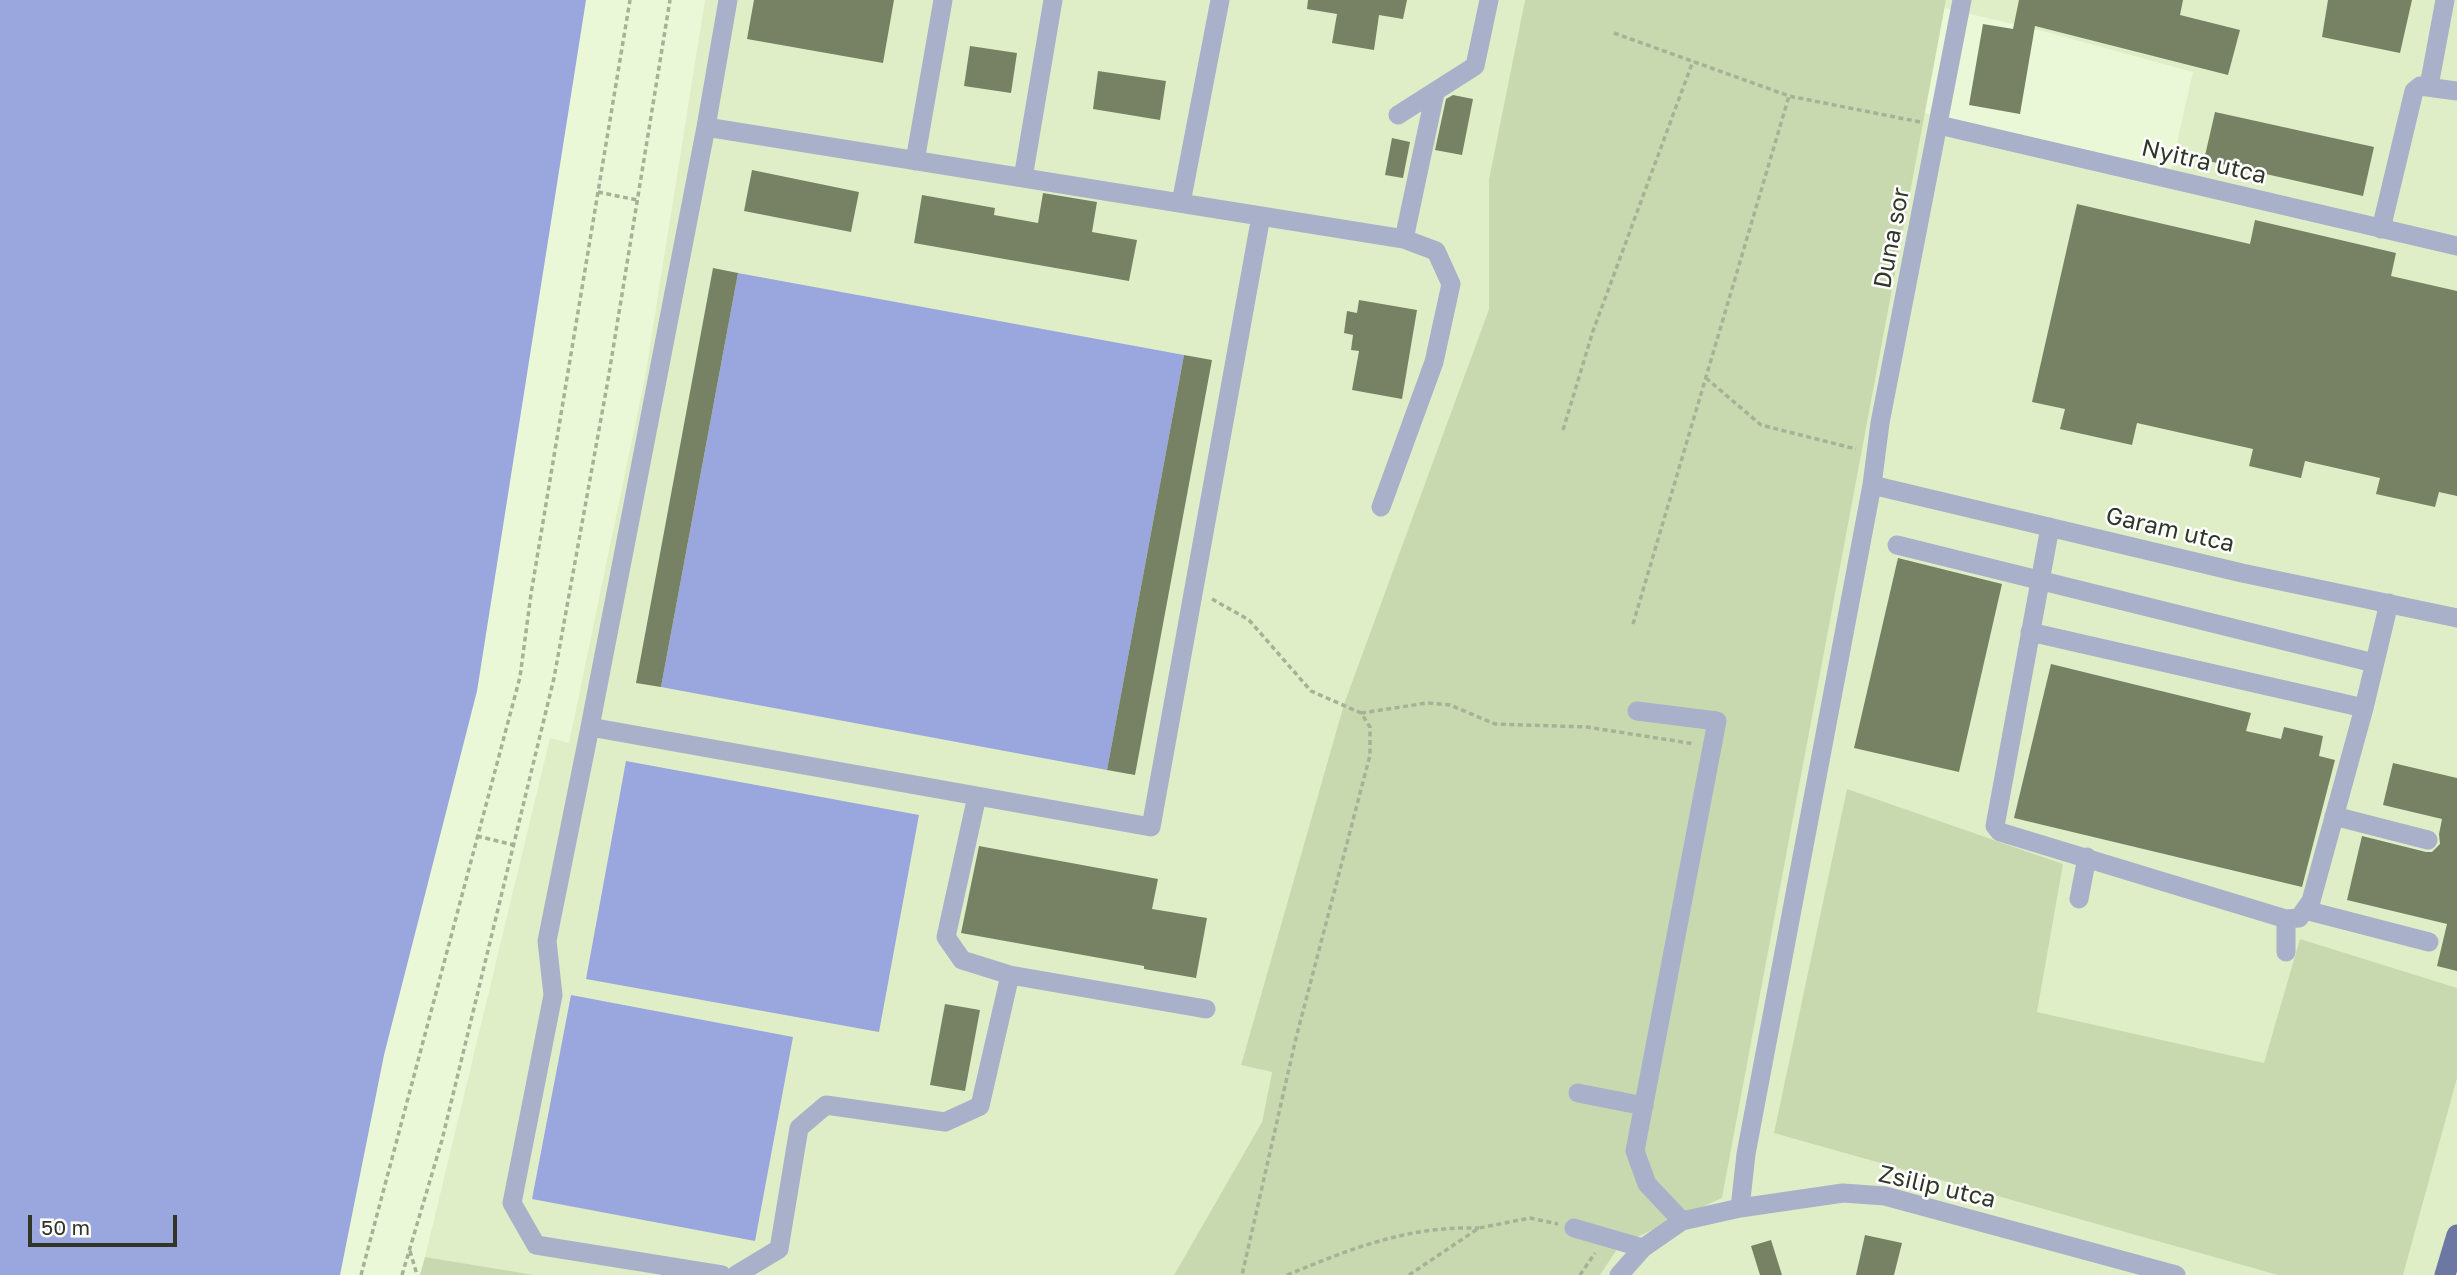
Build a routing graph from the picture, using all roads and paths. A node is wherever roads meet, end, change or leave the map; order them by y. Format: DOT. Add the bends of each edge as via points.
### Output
graph roads {
  1 [pos="630,0"];
  2 [pos="670,0"];
  3 [pos="728,0"];
  4 [pos="943,0"];
  5 [pos="1220,0"];
  6 [pos="1489,0"];
  7 [pos="1962,0"];
  8 [pos="2445,0"];
  9 [pos="1048,1"];
  10 [pos="1614,33"];
  11 [pos="1693,61"];
  12 [pos="2429,86"];
  13 [pos="2457,91"];
  14 [pos="1435,93"];
  15 [pos="1789,96"];
  16 [pos="1398,115"];
  17 [pos="1939,125"];
  18 [pos="706,127"];
  19 [pos="915,160"];
  20 [pos="1023,178"];
  21 [pos="598,191"];
  22 [pos="638,200"];
  23 [pos="1181,203"];
  24 [pos="1261,216"];
  25 [pos="2381,229"];
  26 [pos="1405,239"];
  27 [pos="2457,246"];
  28 [pos="1706,378"];
  29 [pos="1563,430"];
  30 [pos="1875,453"];
  31 [pos="1872,485"];
  32 [pos="1381,507"];
  33 [pos="2050,527"];
  34 [pos="1897,545"];
  35 [pos="2040,580"];
  36 [pos="1194,588"];
  37 [pos="2389,603"];
  38 [pos="2457,618"];
  39 [pos="1633,624"];
  40 [pos="2031,632"];
  41 [pos="2374,663"];
  42 [pos="2364,708"];
  43 [pos="1637,711"];
  44 [pos="1360,713"];
  45 [pos="590,727"];
  46 [pos="1713,746"];
  47 [pos="977,796"];
  48 [pos="2334,816"];
  49 [pos="477,836"];
  50 [pos="2428,840"];
  51 [pos="513,845"];
  52 [pos="2087,857"];
  53 [pos="2079,899"];
  54 [pos="2305,910"];
  55 [pos="2286,919"];
  56 [pos="2429,942"];
  57 [pos="2286,952"];
  58 [pos="1010,975"];
  59 [pos="1206,1009"];
  60 [pos="1578,1093"];
  61 [pos="1644,1106"];
  62 [pos="1740,1208"];
  63 [pos="1682,1221"];
  64 [pos="1479,1228"];
  65 [pos="1574,1228"];
  66 [pos="2457,1235"];
  67 [pos="1643,1248"];
  68 [pos="409,1250"];
  69 [pos="360,1275"];
  70 [pos="402,1275"];
  71 [pos="417,1275"];
  72 [pos="722,1275"];
  73 [pos="736,1275"];
  74 [pos="1242,1275"];
  75 [pos="1287,1275"];
  76 [pos="1409,1275"];
  77 [pos="1619,1275"];
  78 [pos="2176,1275"];
  79 [pos="2445,1275"];
  1 -- 21 [label="path"];
  2 -- 22 [label="path"];
  3 -- 18 [label="street"];
  4 -- 19 [label="street"];
  5 -- 23 [label="street"];
  6 -- 14 [label="street" via="1475,66"];
  7 -- 17 [label="street, Duna sor"];
  8 -- 12 [label="street"];
  9 -- 20 [label="street"];
  10 -- 11 [label="path"];
  11 -- 15 [label="path"];
  11 -- 29 [label="path" via="1593,331"];
  12 -- 13 [label="street"];
  12 -- 25 [label="street" via="2414,91"];
  14 -- 16 [label="street"];
  14 -- 26 [label="street"];
  15 -- 17 [label="path"];
  15 -- 28 [label="path"];
  17 -- 25 [label="street, Nyitra utca"];
  17 -- 30 [label="street, Duna sor"];
  18 -- 19 [label="street"];
  18 -- 45 [label="street"];
  19 -- 20 [label="street"];
  20 -- 23 [label="street"];
  21 -- 22 [label="path"];
  21 -- 49 [label="path" via="520,677"];
  22 -- 51 [label="path" via="554,678"];
  23 -- 24 [label="street"];
  24 -- 26 [label="street"];
  24 -- 36 [label="street"];
  25 -- 27 [label="street, Nyitra utca"];
  26 -- 32 [label="street" via="1436,251 1451,284 1434,362"];
  28 -- 30 [label="path" via="1760,425"];
  28 -- 39 [label="path"];
  30 -- 31 [label="street, Duna sor"];
  31 -- 33 [label="street, Garam utca"];
  31 -- 62 [label="street, Duna sor"];
  33 -- 35 [label="street"];
  33 -- 37 [label="street, Garam utca"];
  34 -- 35 [label="street"];
  35 -- 40 [label="street"];
  35 -- 41 [label="street"];
  36 -- 44 [label="path" via="1249,620 1311,691"];
  36 -- 47 [label="street" via="1151,827"];
  37 -- 38 [label="street, Garam utca"];
  37 -- 41 [label="street"];
  40 -- 42 [label="street"];
  40 -- 52 [label="street" via="1995,826 2000,832"];
  41 -- 42 [label="street"];
  42 -- 48 [label="street"];
  43 -- 46 [label="street" via="1717,721"];
  44 -- 46 [label="path" via="1427,703 1450,705 1495,724 1587,727"];
  44 -- 74 [label="path" via="1370,727 1370,755 1296,1038"];
  45 -- 47 [label="street"];
  45 -- 72 [label="street" via="547,941 553,995 512,1203 536,1245"];
  46 -- 61 [label="street"];
  47 -- 58 [label="street" via="946,937 962,960"];
  48 -- 50 [label="street"];
  48 -- 54 [label="street"];
  49 -- 51 [label="path"];
  49 -- 69 [label="path"];
  51 -- 68 [label="path" via="442,1140"];
  52 -- 53 [label="street"];
  52 -- 55 [label="street"];
  54 -- 55 [label="street" via="2299,918"];
  54 -- 56 [label="street"];
  55 -- 57 [label="street"];
  58 -- 59 [label="street"];
  58 -- 73 [label="street" via="980,1106 946,1122 826,1105 799,1128 779,1249"];
  60 -- 61 [label="street"];
  61 -- 63 [label="street" via="1635,1151 1647,1184"];
  62 -- 63 [label="street, Zsilip utca"];
  62 -- 78 [label="street, Zsilip utca" via="1843,1193 1885,1196"];
  63 -- 67 [label="street, Zsilip utca"];
  64 -- 65 [label="path" via="1530,1218"];
  64 -- 75 [label="path" via="1444,1227 1406,1234 1354,1247"];
  64 -- 76 [label="path"];
  65 -- 67 [label="street"];
  66 -- 79 [label="main road"];
  67 -- 77 [label="street, Zsilip utca"];
  68 -- 70 [label="path"];
  68 -- 71 [label="path"];
}
